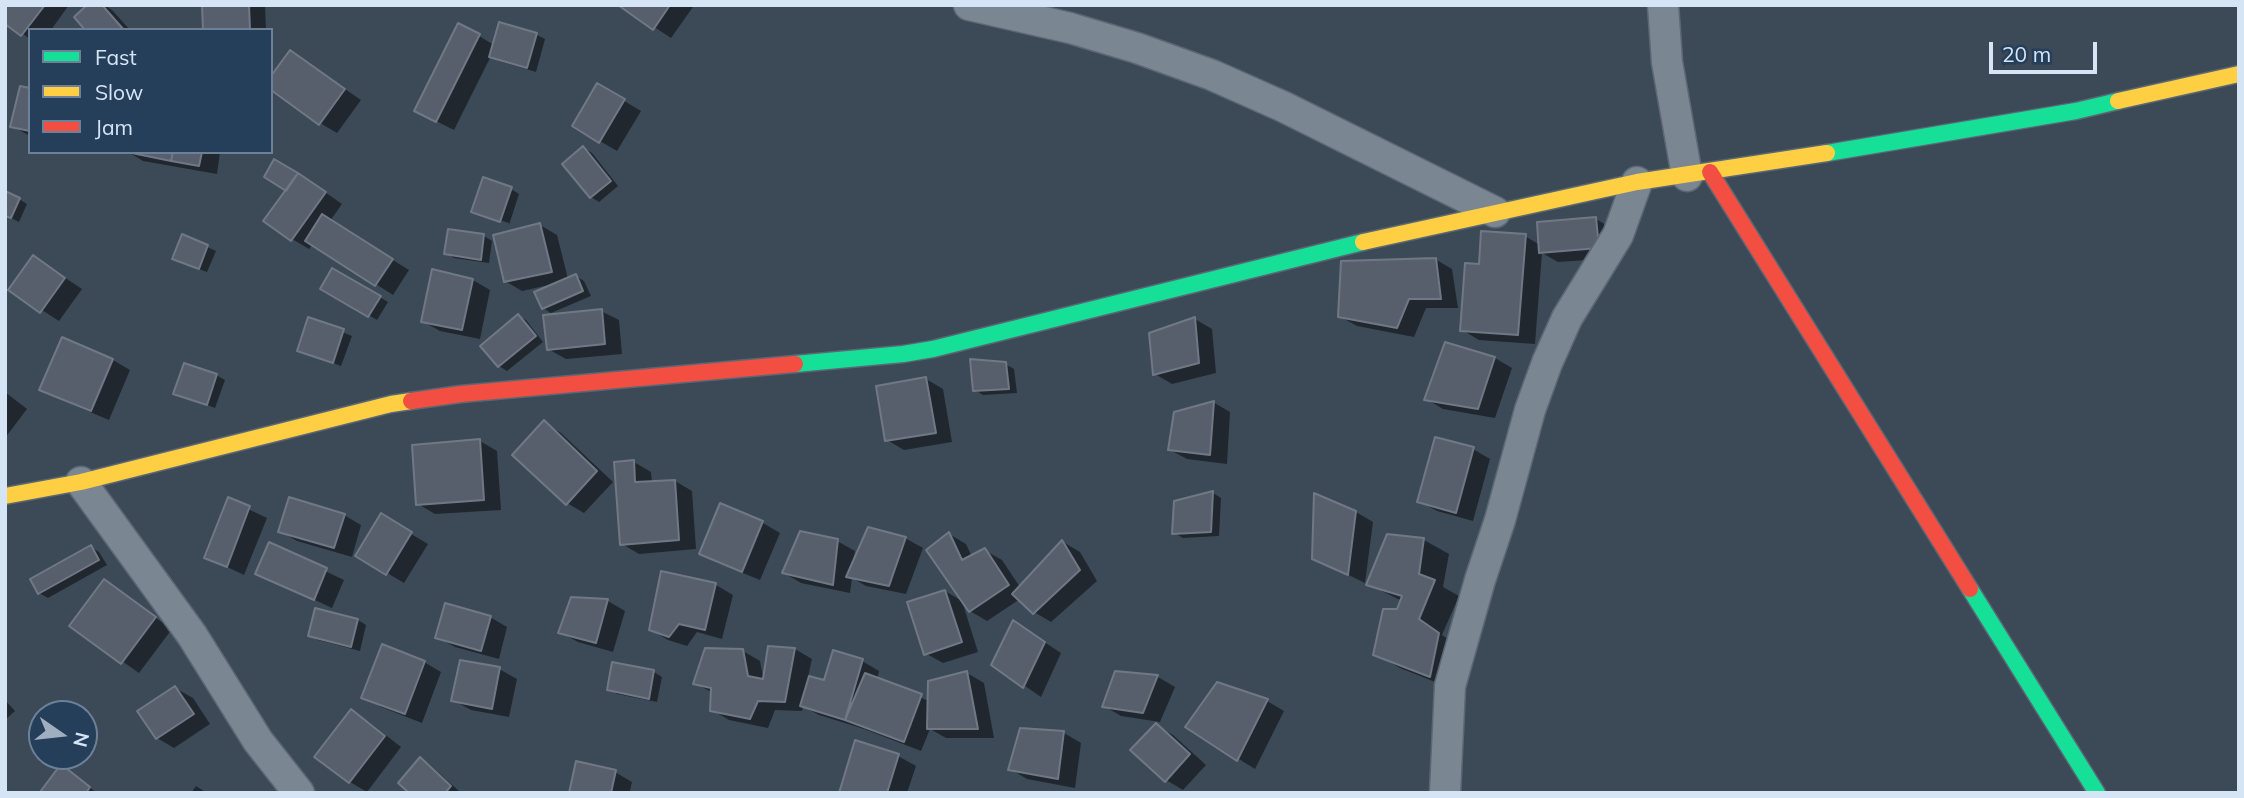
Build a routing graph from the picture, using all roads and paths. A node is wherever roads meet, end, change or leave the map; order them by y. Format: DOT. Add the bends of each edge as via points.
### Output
graph roads {
  1 [pos="969,5"];
  2 [pos="1663,5"];
  3 [pos="2239,74"];
  4 [pos="1699,174"];
  5 [pos="1637,182"];
  6 [pos="1495,212"];
  7 [pos="81,482"];
  8 [pos="5,496"];
  9 [pos="299,793"];
  10 [pos="1445,793"];
  11 [pos="2097,793"];
  1 -- 6 [label="street" via="1070,28 1212,75"];
  2 -- 4 [label="street" via="1667,62"];
  3 -- 4 [label="street" via="2076,111"];
  4 -- 5 [label="street"];
  4 -- 11 [label="street"];
  5 -- 6 [label="street"];
  5 -- 10 [label="street" via="1618,235 1567,318 1530,410 1450,686"];
  6 -- 7 [label="street" via="933,349 391,404"];
  7 -- 8 [label="street"];
  7 -- 9 [label="street" via="191,635 258,741"];
}
